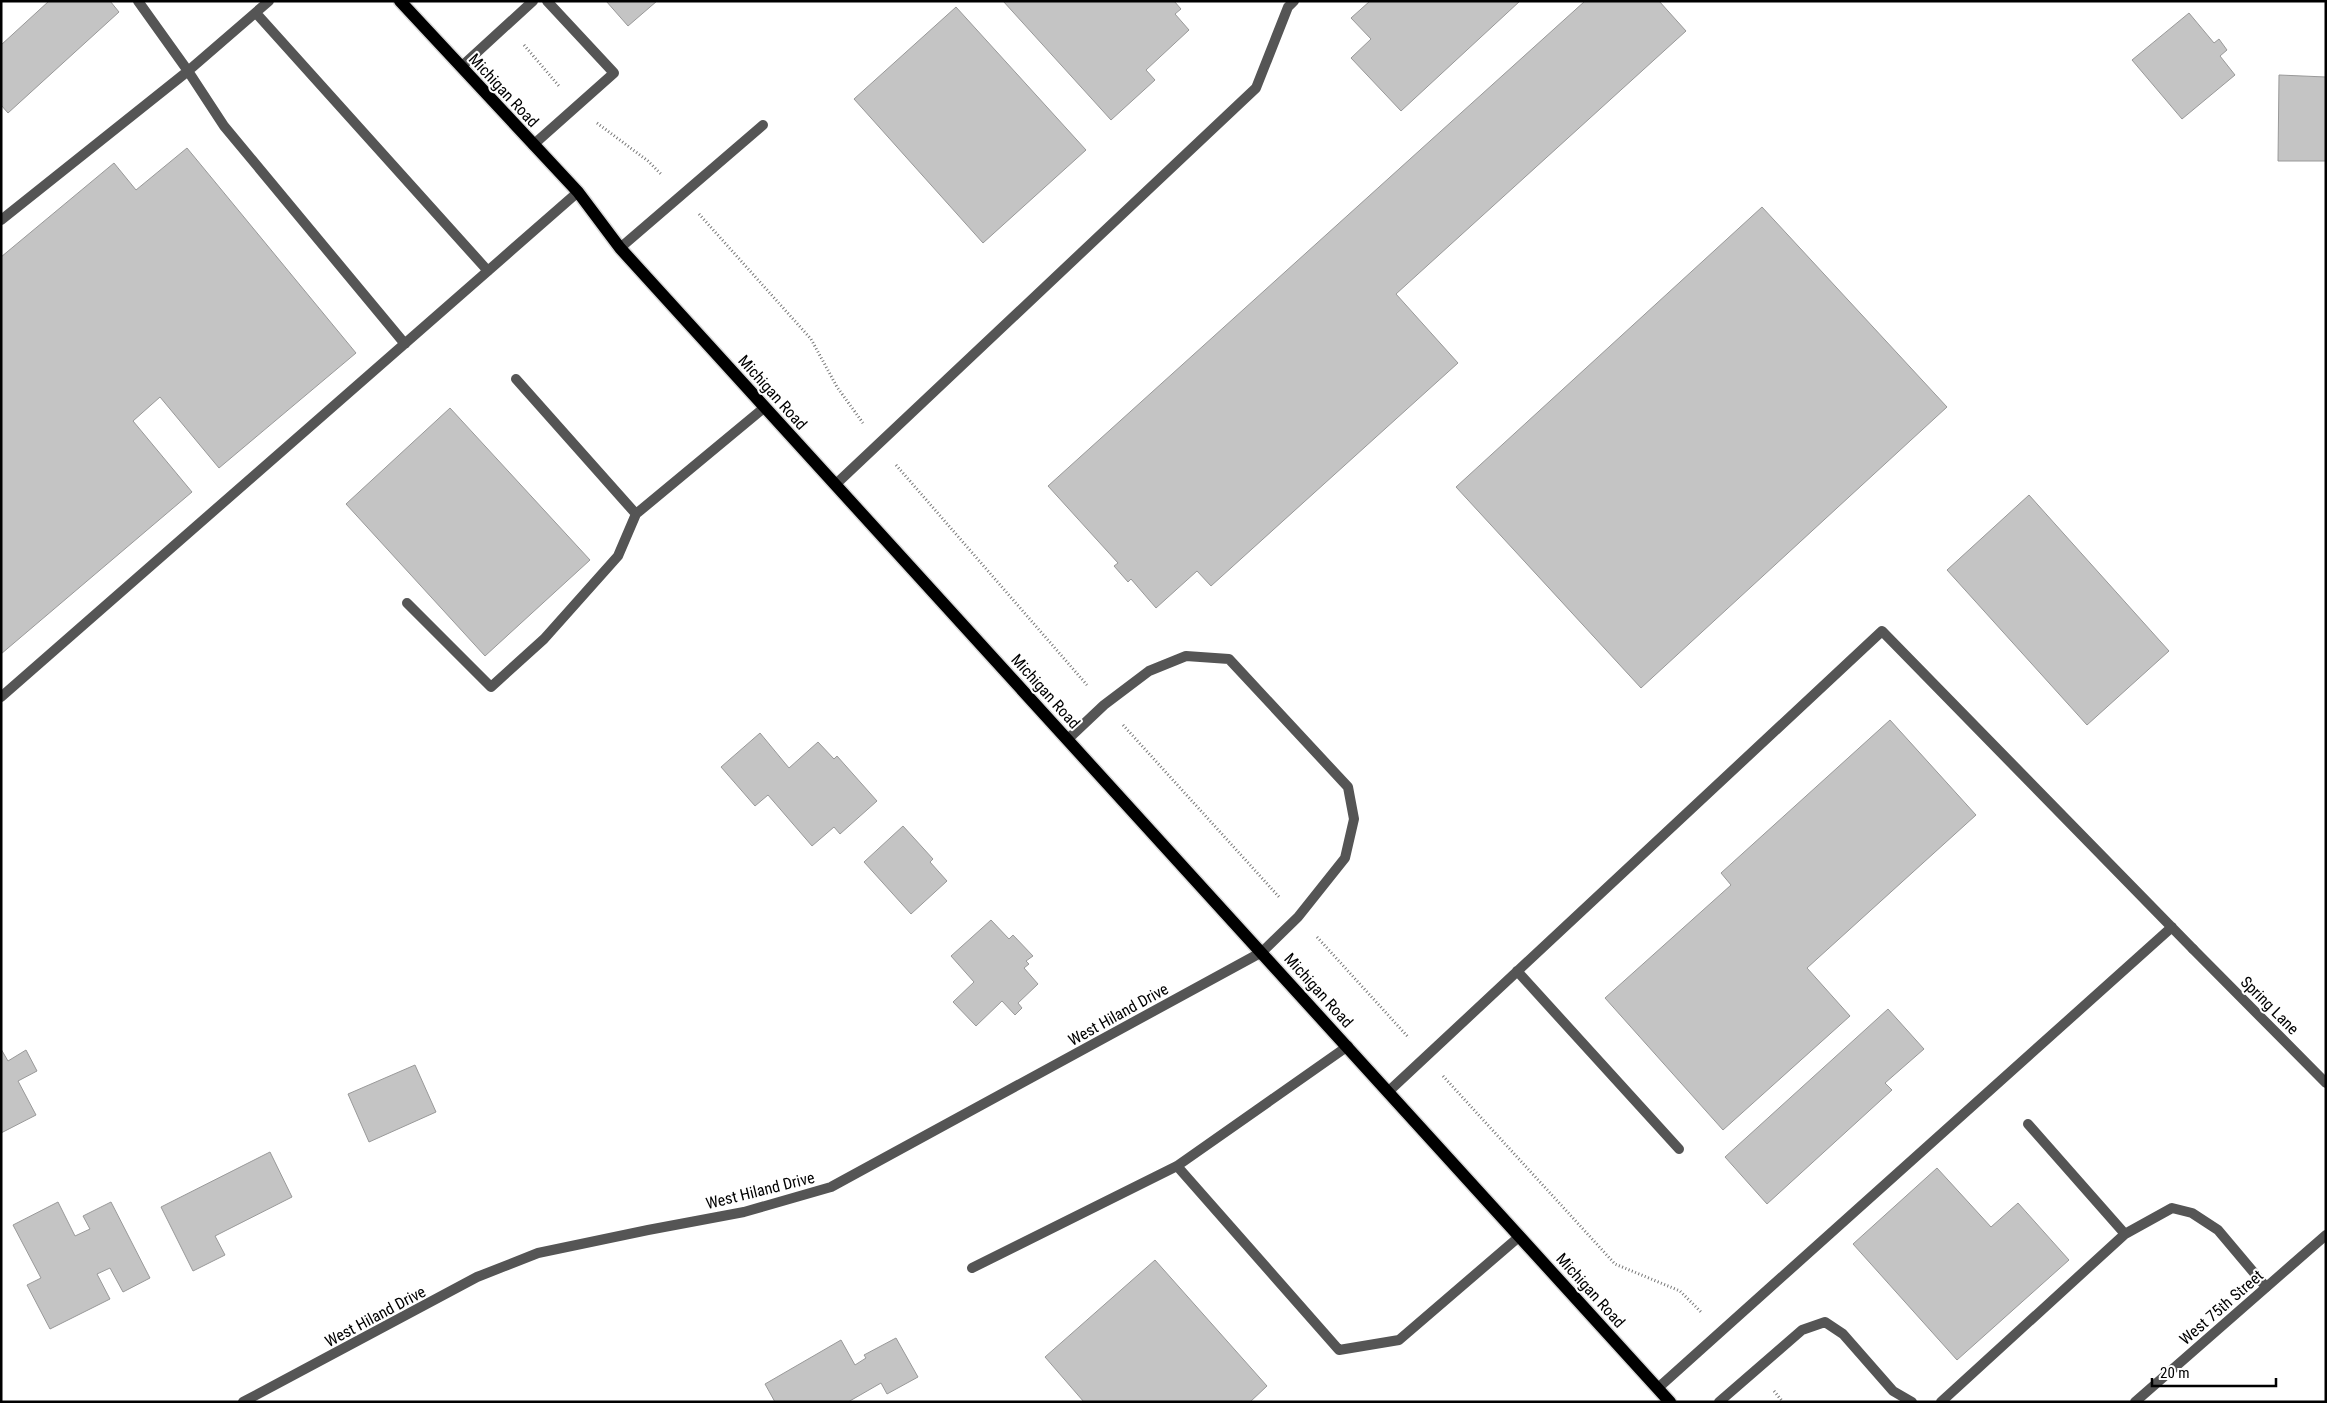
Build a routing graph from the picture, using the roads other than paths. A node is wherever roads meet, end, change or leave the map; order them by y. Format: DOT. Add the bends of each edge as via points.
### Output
graph roads {
  1 [pos="138,1"];
  2 [pos="269,1"];
  3 [pos="400,1"];
  4 [pos="533,1"];
  5 [pos="547,1"];
  6 [pos="1288,3"];
  7 [pos="256,13"];
  8 [pos="461,67"];
  9 [pos="188,71"];
  10 [pos="763,125"];
  11 [pos="533,145"];
  12 [pos="578,192"];
  13 [pos="1,220"];
  14 [pos="620,248"];
  15 [pos="488,271"];
  16 [pos="405,344"];
  17 [pos="516,379"];
  18 [pos="765,407"];
  19 [pos="836,484"];
  20 [pos="636,514"];
  21 [pos="407,603"];
  22 [pos="1,697"];
  23 [pos="1068,739"];
  24 [pos="2172,927"];
  25 [pos="1262,952"];
  26 [pos="1516,971"];
  27 [pos="1348,1046"];
  28 [pos="2326,1083"];
  29 [pos="1389,1091"];
  30 [pos="2028,1124"];
  31 [pos="1679,1149"];
  32 [pos="1177,1166"];
  33 [pos="2125,1234"];
  34 [pos="2326,1235"];
  35 [pos="1520,1236"];
  36 [pos="972,1268"];
  37 [pos="2266,1287"];
  38 [pos="1658,1388"];
  39 [pos="243,1402"];
  40 [pos="1670,1402"];
  41 [pos="1719,1402"];
  42 [pos="1912,1402"];
  43 [pos="1941,1402"];
  44 [pos="2135,1402"];
  1 -- 9 [label="street"];
  2 -- 7 [label="street"];
  3 -- 8 [label="main road, Michigan Road"];
  4 -- 8 [label="street"];
  5 -- 11 [label="street" via="614,73"];
  6 -- 19 [label="street" via="1256,88"];
  7 -- 9 [label="street"];
  7 -- 15 [label="street"];
  8 -- 11 [label="main road, Michigan Road"];
  9 -- 13 [label="street"];
  9 -- 16 [label="street" via="224,126"];
  10 -- 14 [label="street"];
  11 -- 12 [label="main road, Michigan Road"];
  12 -- 14 [label="main road, Michigan Road"];
  12 -- 15 [label="street"];
  14 -- 18 [label="main road, Michigan Road"];
  15 -- 16 [label="street"];
  16 -- 22 [label="street"];
  17 -- 20 [label="street"];
  18 -- 19 [label="main road, Michigan Road"];
  18 -- 20 [label="street"];
  19 -- 23 [label="main road, Michigan Road"];
  20 -- 21 [label="street" via="618,556 544,639 491,687"];
  23 -- 25 [label="main road, Michigan Road"];
  23 -- 25 [label="street, West Hiland Drive" via="1104,705 1149,671 1186,656 1230,659 1348,787 1354,820 1346,858 1298,917"];
  24 -- 26 [label="street, Spring Lane" via="1882,630"];
  24 -- 28 [label="street, Spring Lane"];
  24 -- 38 [label="street"];
  25 -- 27 [label="main road, Michigan Road"];
  25 -- 39 [label="street, West Hiland Drive" via="831,1187 744,1212 538,1253 477,1277"];
  26 -- 29 [label="street"];
  26 -- 31 [label="street"];
  27 -- 29 [label="main road, Michigan Road"];
  27 -- 32 [label="street"];
  29 -- 35 [label="main road, Michigan Road"];
  30 -- 33 [label="street"];
  32 -- 35 [label="street" via="1339,1350 1400,1340"];
  32 -- 36 [label="street"];
  33 -- 37 [label="street" via="2172,1208 2192,1213 2218,1230"];
  33 -- 43 [label="street"];
  34 -- 37 [label="street, West 75th Street"];
  35 -- 38 [label="main road, Michigan Road"];
  37 -- 44 [label="street, West 75th Street"];
  38 -- 40 [label="main road, Michigan Road"];
  41 -- 42 [label="street" via="1802,1330 1825,1322 1843,1334 1893,1390"];
}
